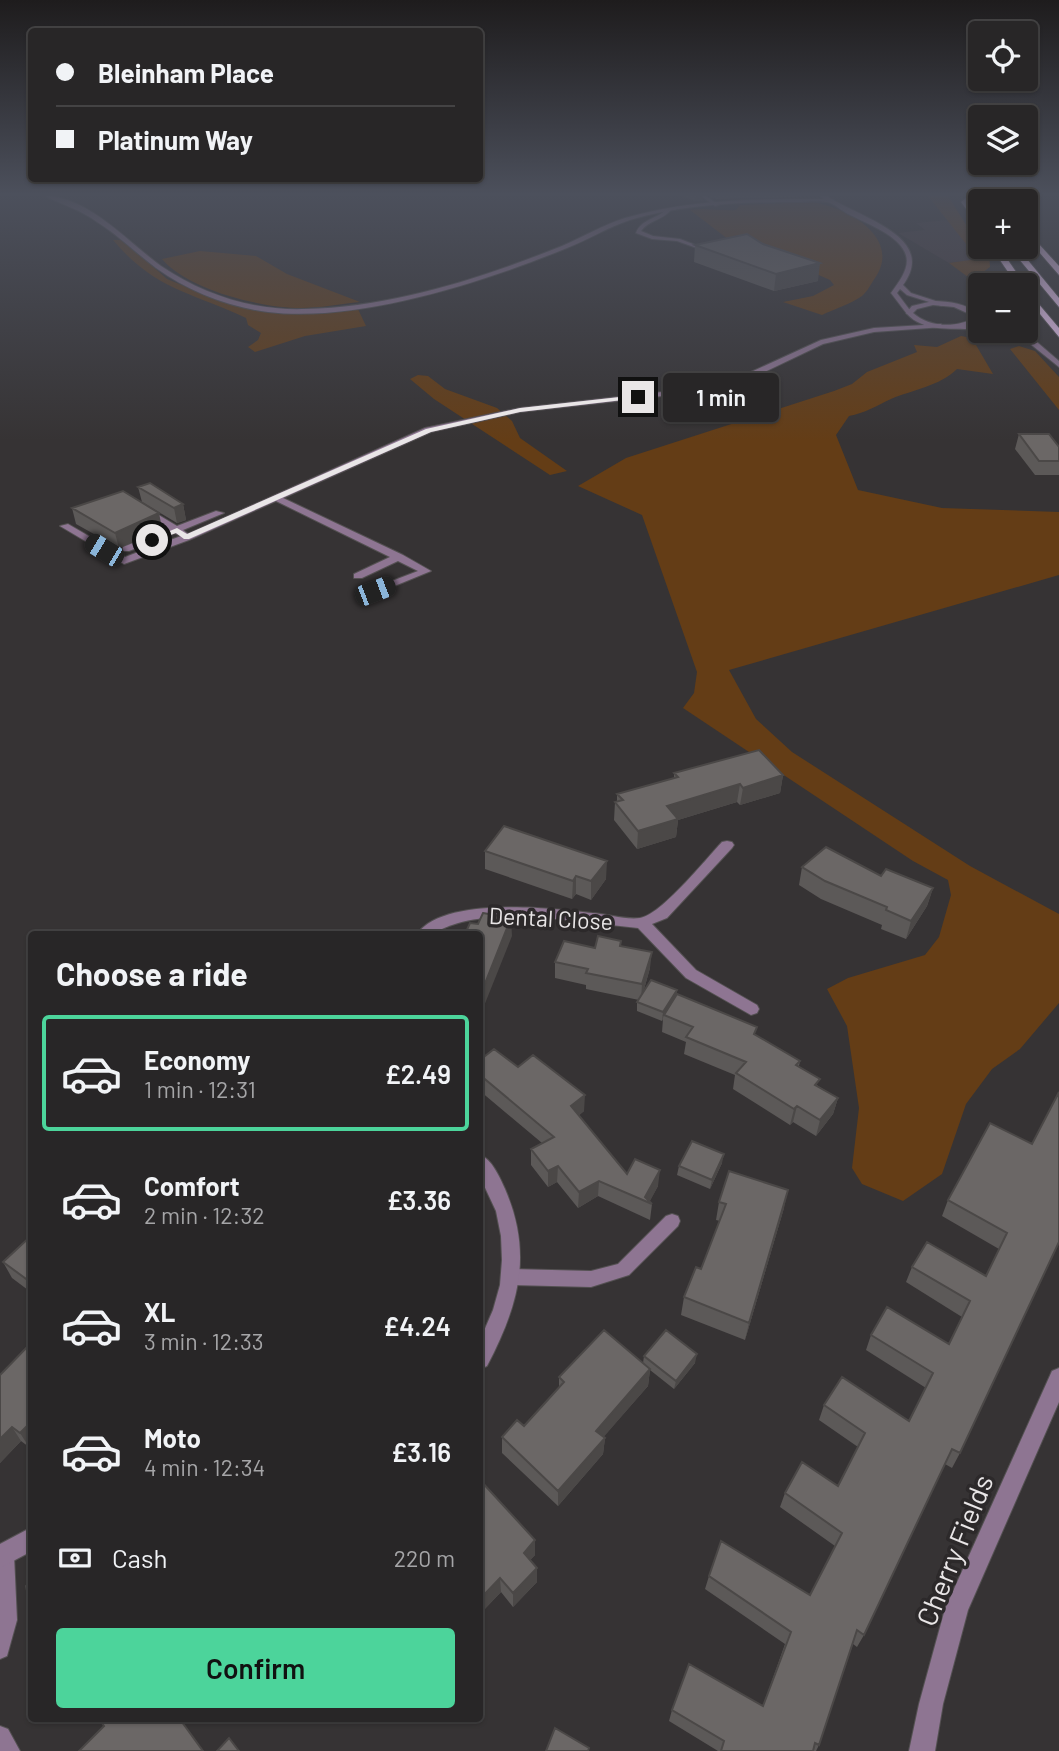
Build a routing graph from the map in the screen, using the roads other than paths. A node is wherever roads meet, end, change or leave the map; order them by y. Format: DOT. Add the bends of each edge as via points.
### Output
graph roads {
  1 [pos="176,278"];
  2 [pos="470,278"];
  3 [pos="906,278"];
  4 [pos="1038,278"];
  5 [pos="901,286"];
  6 [pos="942,304"];
  7 [pos="1059,304"];
  8 [pos="1038,307"];
  9 [pos="968,309"];
  10 [pos="910,315"];
  11 [pos="941,326"];
  12 [pos="966,326"];
  13 [pos="874,330"];
  14 [pos="1059,334"];
  15 [pos="1033,343"];
  16 [pos="1059,365"];
  17 [pos="276,498"];
  18 [pos="137,506"];
  19 [pos="219,513"];
  20 [pos="65,526"];
  21 [pos="177,530"];
  22 [pos="186,538"];
  23 [pos="126,549"];
  24 [pos="399,557"];
  25 [pos="358,576"];
  26 [pos="375,591"];
  27 [pos="727,845"];
  28 [pos="642,923"];
  29 [pos="427,931"];
  30 [pos="751,1009"];
  31 [pos="483,1168"];
  32 [pos="672,1221"];
  33 [pos="512,1278"];
  34 [pos="483,1353"];
  35 [pos="1059,1378"];
  36 [pos="28,1540"];
  37 [pos="2,1556"];
  38 [pos="0,1649"];
  39 [pos="0,1737"];
  40 [pos="9,1751"];
  41 [pos="922,1751"];
  1 -- 2 [label="street" via="217,297 272,310 298,310 351,306"];
  3 -- 5 [label="street"];
  4 -- 7 [label="highway"];
  5 -- 6 [label="street" via="909,294"];
  5 -- 10 [label="street" via="894,293"];
  6 -- 9 [label="street"];
  6 -- 10 [label="street" via="914,307"];
  8 -- 14 [label="highway"];
  10 -- 11 [label="street"];
  10 -- 13 [label="street"];
  11 -- 12 [label="street"];
  11 -- 13 [label="street"];
  13 -- 17 [label="street" via="821,342 753,374 662,394 520,410 428,430"];
  15 -- 16 [label="street"];
  17 -- 22 [label="street"];
  17 -- 24 [label="street"];
  18 -- 21 [label="street"];
  19 -- 21 [label="street"];
  20 -- 22 [label="street" via="124,561"];
  21 -- 22 [label="street"];
  21 -- 23 [label="street"];
  24 -- 25 [label="street"];
  24 -- 26 [label="street" via="426,571"];
  27 -- 28 [label="street, Dental Close" via="662,914"];
  28 -- 29 [label="street, Dental Close" via="495,911 460,916"];
  28 -- 30 [label="street, Dental Close" via="691,975"];
  31 -- 33 [label="street" via="508,1226"];
  32 -- 33 [label="lane" via="623,1270 591,1279"];
  33 -- 34 [label="street" via="511,1293"];
  35 -- 41 [label="street, Cherry Fields" via="957,1609"];
  36 -- 37 [label="street"];
  37 -- 38 [label="lane" via="6,1620"];
  39 -- 40 [label="lane"];
}
